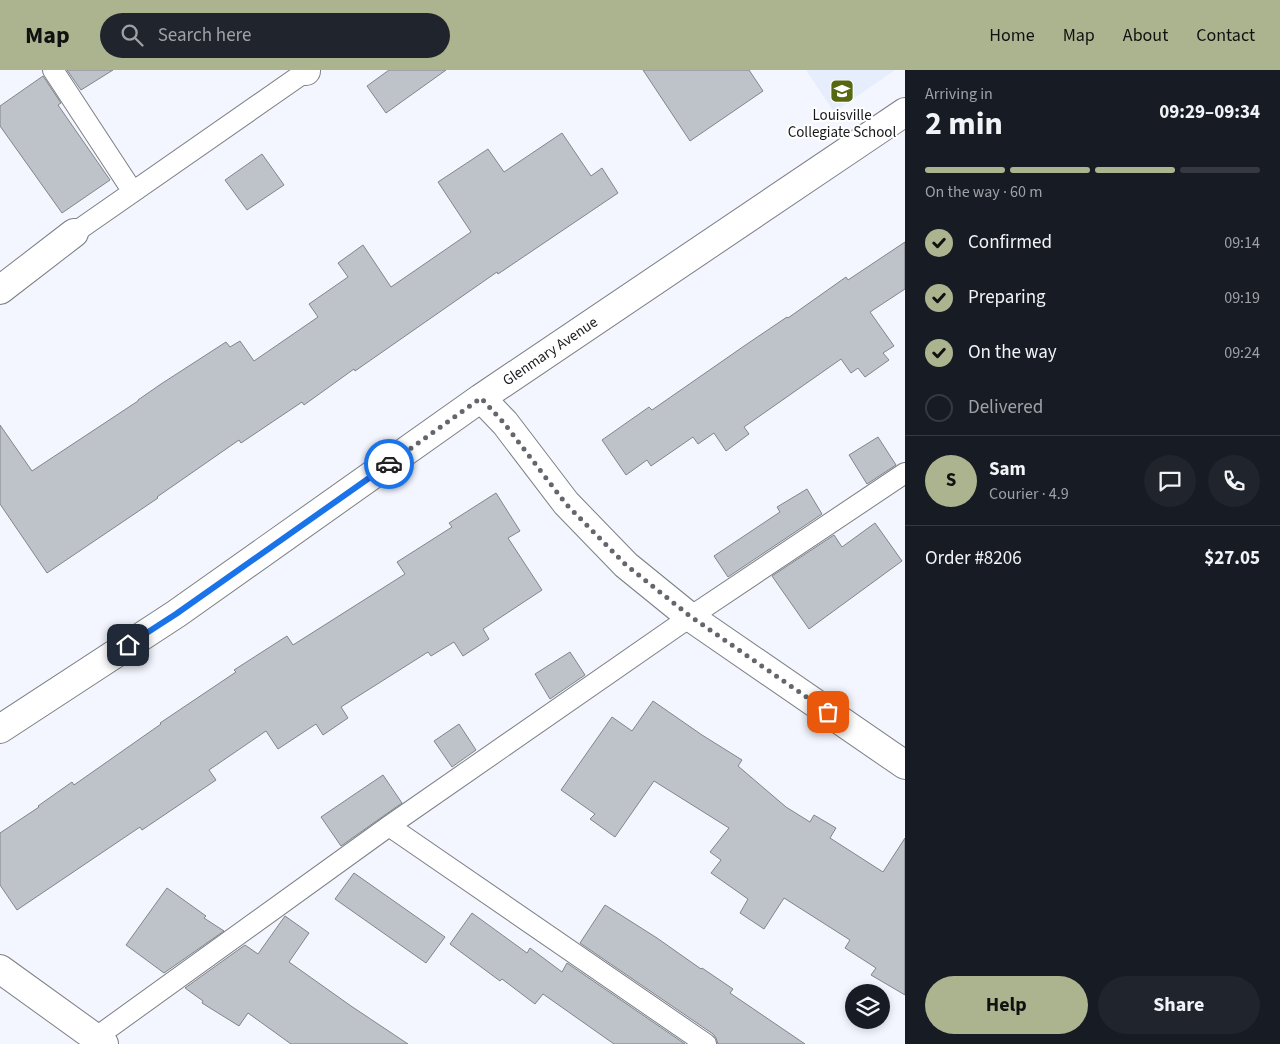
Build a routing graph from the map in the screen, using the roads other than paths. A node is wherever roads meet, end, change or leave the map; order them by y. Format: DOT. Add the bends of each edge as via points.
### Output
graph roads {
  1 [pos="52,70"];
  2 [pos="306,70"];
  3 [pos="905,112"];
  4 [pos="133,192"];
  5 [pos="74,233"];
  6 [pos="0,290"];
  7 [pos="481,398"];
  8 [pos="905,473"];
  9 [pos="690,616"];
  10 [pos="0,729"];
  11 [pos="905,764"];
  12 [pos="389,826"];
  13 [pos="0,970"];
  14 [pos="100,1041"];
  15 [pos="706,1044"];
  1 -- 4 [label="lane"];
  2 -- 4 [label="lane"];
  3 -- 7 [label="street, Glenmary Avenue"];
  4 -- 5 [label="lane"];
  5 -- 6 [label="street"];
  7 -- 9 [label="street" via="566,504 626,565"];
  7 -- 10 [label="street, Glenmary Avenue" via="176,614"];
  8 -- 9 [label="lane"];
  9 -- 11 [label="street"];
  9 -- 12 [label="lane"];
  12 -- 14 [label="lane"];
  12 -- 15 [label="lane"];
  13 -- 14 [label="street"];
}
